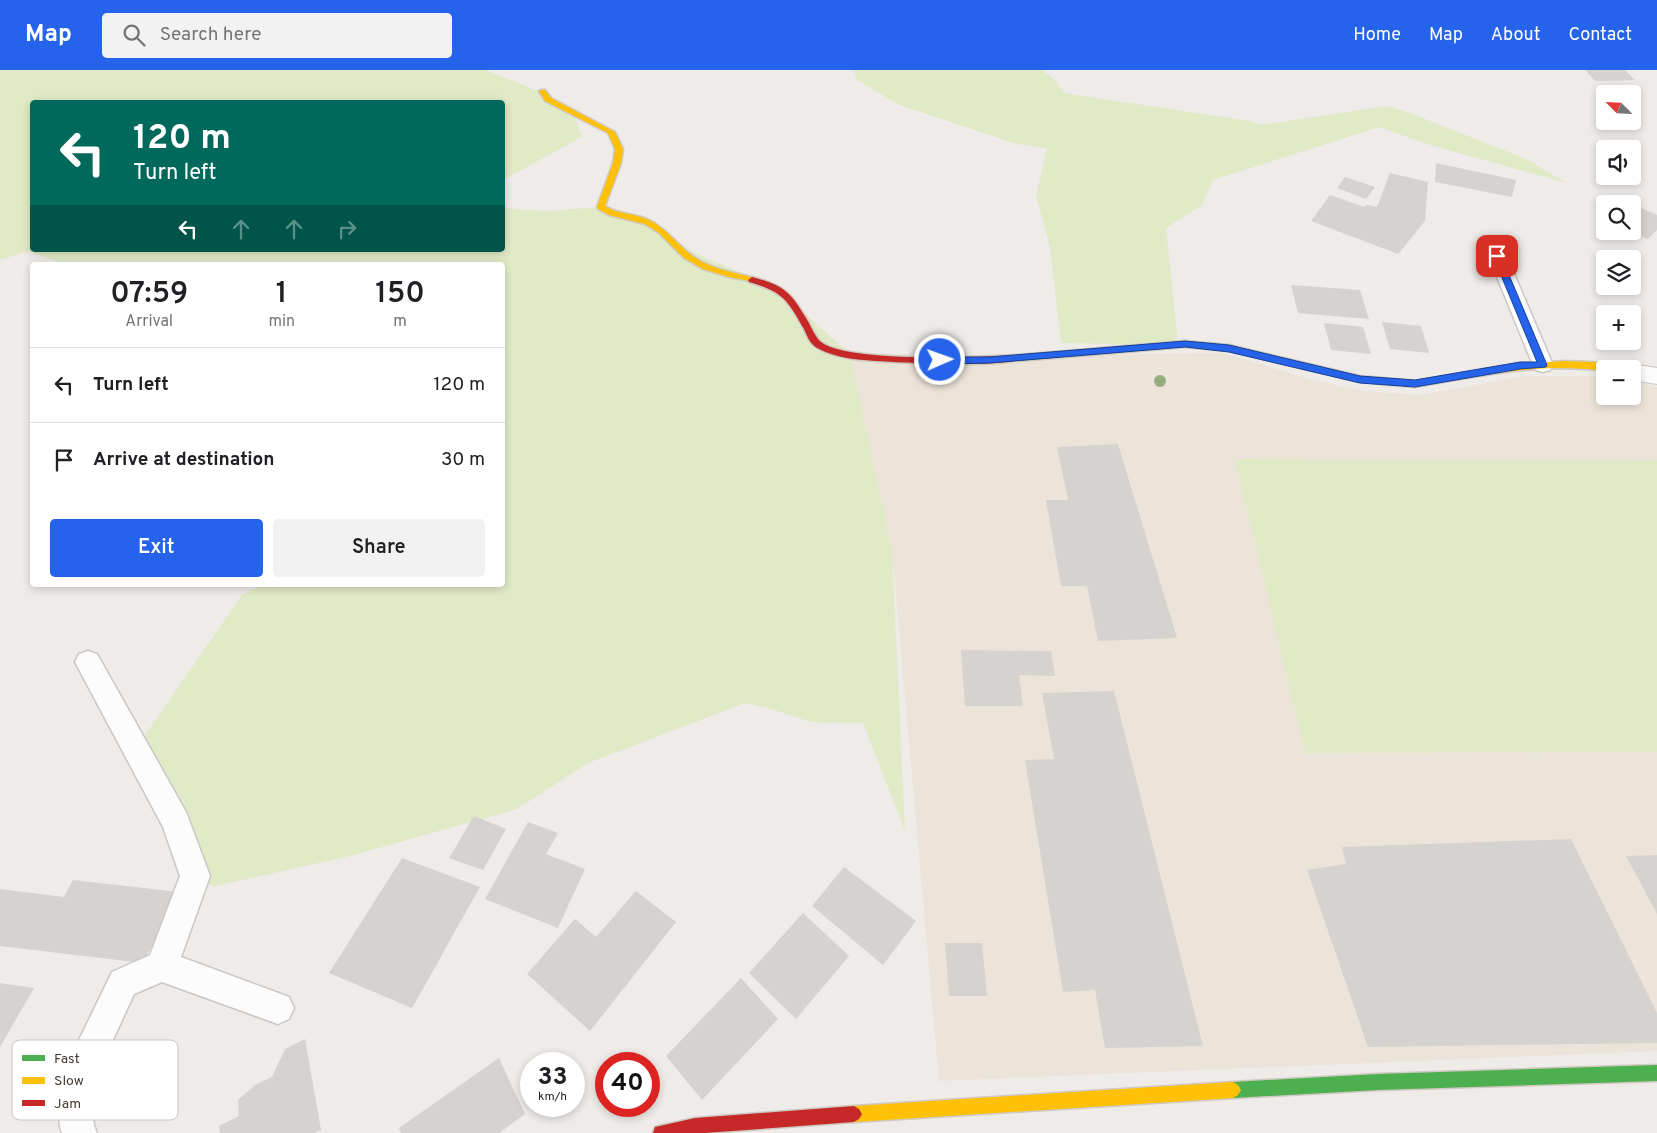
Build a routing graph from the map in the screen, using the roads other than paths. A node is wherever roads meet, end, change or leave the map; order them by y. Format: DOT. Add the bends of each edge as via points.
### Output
graph roads {
  1 [pos="543,91"];
  2 [pos="1497,256"];
  3 [pos="1543,365"];
  4 [pos="1596,365"];
  5 [pos="1641,373"];
  6 [pos="1657,376"];
  7 [pos="88,662"];
  8 [pos="162,966"];
  9 [pos="278,1008"];
  10 [pos="96,1040"];
  11 [pos="1657,1073"];
  12 [pos="76,1120"];
  13 [pos="683,1131"];
  14 [pos="80,1133"];
  1 -- 3 [label="street" via="548,99 611,132 618,149 618,163 601,207 609,213 646,221 666,233 692,260 774,286 787,294 818,344 830,351 879,358 989,360 1185,344 1229,348 1360,379 1415,384"];
  2 -- 3 [label="lane"];
  3 -- 4 [label="street"];
  5 -- 6 [label="street"];
  7 -- 8 [label="lane" via="176,822 195,876"];
  8 -- 9 [label="lane"];
  8 -- 10 [label="lane" via="123,983"];
  11 -- 13 [label="street" via="1378,1082 963,1106"];
  12 -- 14 [label="lane"];
}
